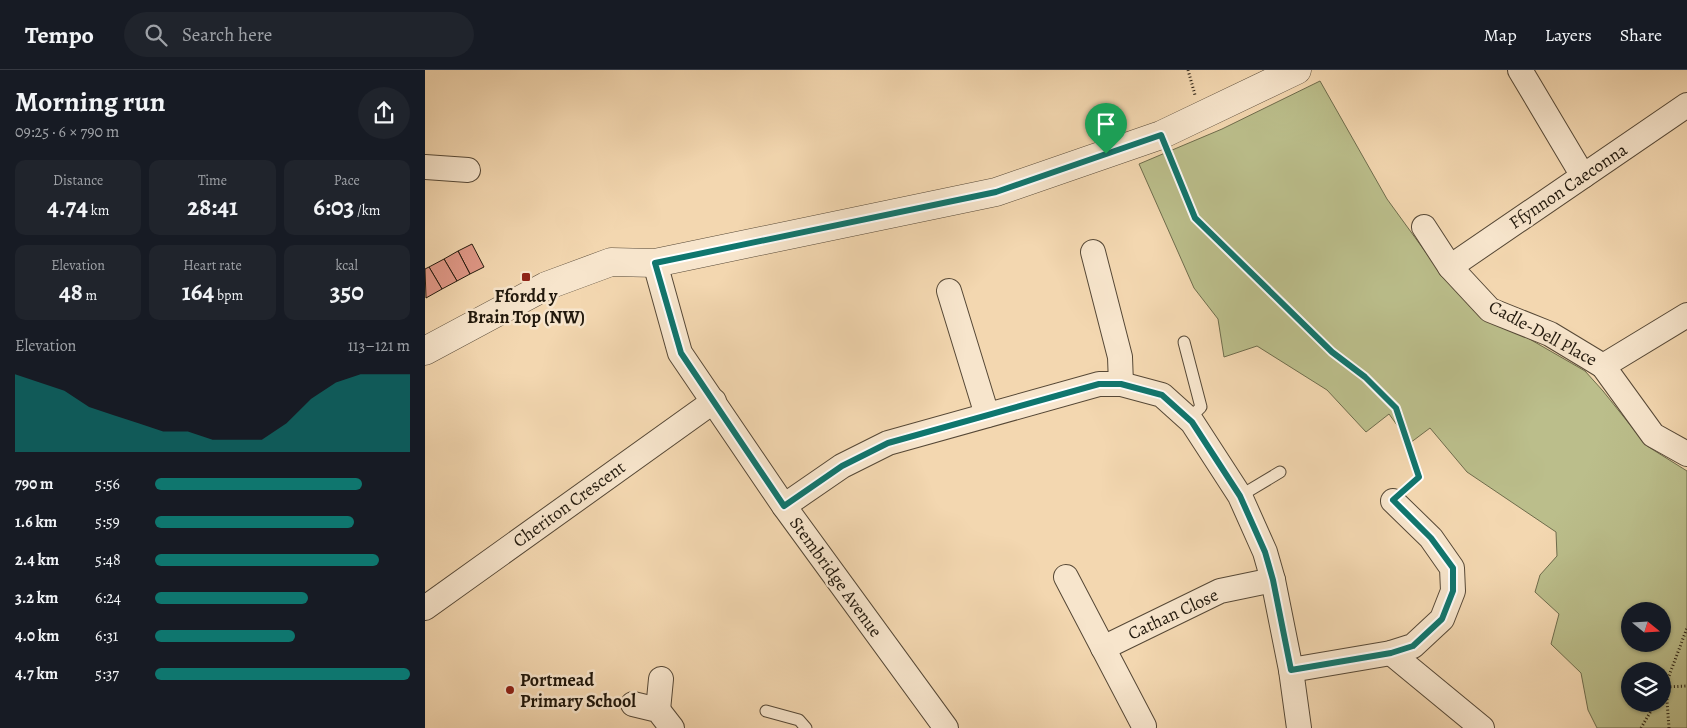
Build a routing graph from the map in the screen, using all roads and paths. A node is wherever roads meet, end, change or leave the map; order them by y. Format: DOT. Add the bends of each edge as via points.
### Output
graph roads {
  1 [pos="1297,70"];
  2 [pos="1520,70"];
  3 [pos="1687,105"];
  4 [pos="1161,135"];
  5 [pos="425,167"];
  6 [pos="468,170"];
  7 [pos="1583,176"];
  8 [pos="1424,227"];
  9 [pos="1093,252"];
  10 [pos="655,263"];
  11 [pos="1450,267"];
  12 [pos="949,291"];
  13 [pos="1687,315"];
  14 [pos="1185,342"];
  15 [pos="425,351"];
  16 [pos="1603,366"];
  17 [pos="1121,384"];
  18 [pos="714,401"];
  19 [pos="987,415"];
  20 [pos="1189,419"];
  21 [pos="1687,454"];
  22 [pos="1280,472"];
  23 [pos="1240,496"];
  24 [pos="1393,500"];
  25 [pos="784,506"];
  26 [pos="1066,577"];
  27 [pos="1273,580"];
  28 [pos="425,608"];
  29 [pos="1687,628"];
  30 [pos="1103,648"];
  31 [pos="1391,653"];
  32 [pos="1291,670"];
  33 [pos="1671,671"];
  34 [pos="661,679"];
  35 [pos="1687,686"];
  36 [pos="1671,687"];
  37 [pos="633,704"];
  38 [pos="766,711"];
  39 [pos="1650,712"];
  40 [pos="1667,712"];
  41 [pos="665,719"];
  42 [pos="1144,726"];
  43 [pos="806,728"];
  44 [pos="946,728"];
  45 [pos="1299,728"];
  46 [pos="1482,728"];
  47 [pos="1641,728"];
  48 [pos="1669,728"];
  1 -- 4 [label="street"];
  2 -- 7 [label="street"];
  3 -- 7 [label="street, Ffynnon Caeconna"];
  4 -- 10 [label="street" via="996,192"];
  4 -- 24 [label="path" via="1195,218 1332,352 1365,377 1396,408 1419,477"];
  5 -- 6 [label="street"];
  7 -- 11 [label="street, Ffynnon Caeconna"];
  8 -- 11 [label="street, Cadle-Dell Place"];
  9 -- 17 [label="street" via="1120,357"];
  10 -- 15 [label="street" via="611,262 546,286"];
  10 -- 18 [label="street, Stembridge Avenue" via="681,353"];
  11 -- 16 [label="street, Cadle-Dell Place" via="1490,310 1550,334"];
  12 -- 19 [label="street"];
  13 -- 16 [label="street"];
  14 -- 20 [label="lane" via="1201,407"];
  16 -- 21 [label="street, Cadle-Dell Place" via="1653,435"];
  17 -- 19 [label="street" via="1099,384"];
  17 -- 20 [label="street" via="1162,395"];
  18 -- 25 [label="street, Stembridge Avenue"];
  18 -- 28 [label="street, Cheriton Crescent"];
  19 -- 25 [label="street" via="888,443 842,466"];
  20 -- 23 [label="street"];
  22 -- 23 [label="lane"];
  23 -- 27 [label="street" via="1265,552"];
  24 -- 31 [label="street" via="1431,538 1453,568 1453,591 1442,619 1413,646"];
  25 -- 44 [label="street, Stembridge Avenue"];
  26 -- 30 [label="street"];
  27 -- 30 [label="street, Cathan Close" via="1220,591"];
  27 -- 32 [label="street"];
  29 -- 33 [label="path"];
  30 -- 42 [label="street"];
  31 -- 32 [label="street"];
  31 -- 46 [label="street"];
  32 -- 45 [label="street"];
  34 -- 41 [label="street"];
  35 -- 36 [label="path"];
  37 -- 41 [label="street"];
  38 -- 43 [label="lane" via="799,720"];
  39 -- 47 [label="path"];
  40 -- 48 [label="path"];
}
